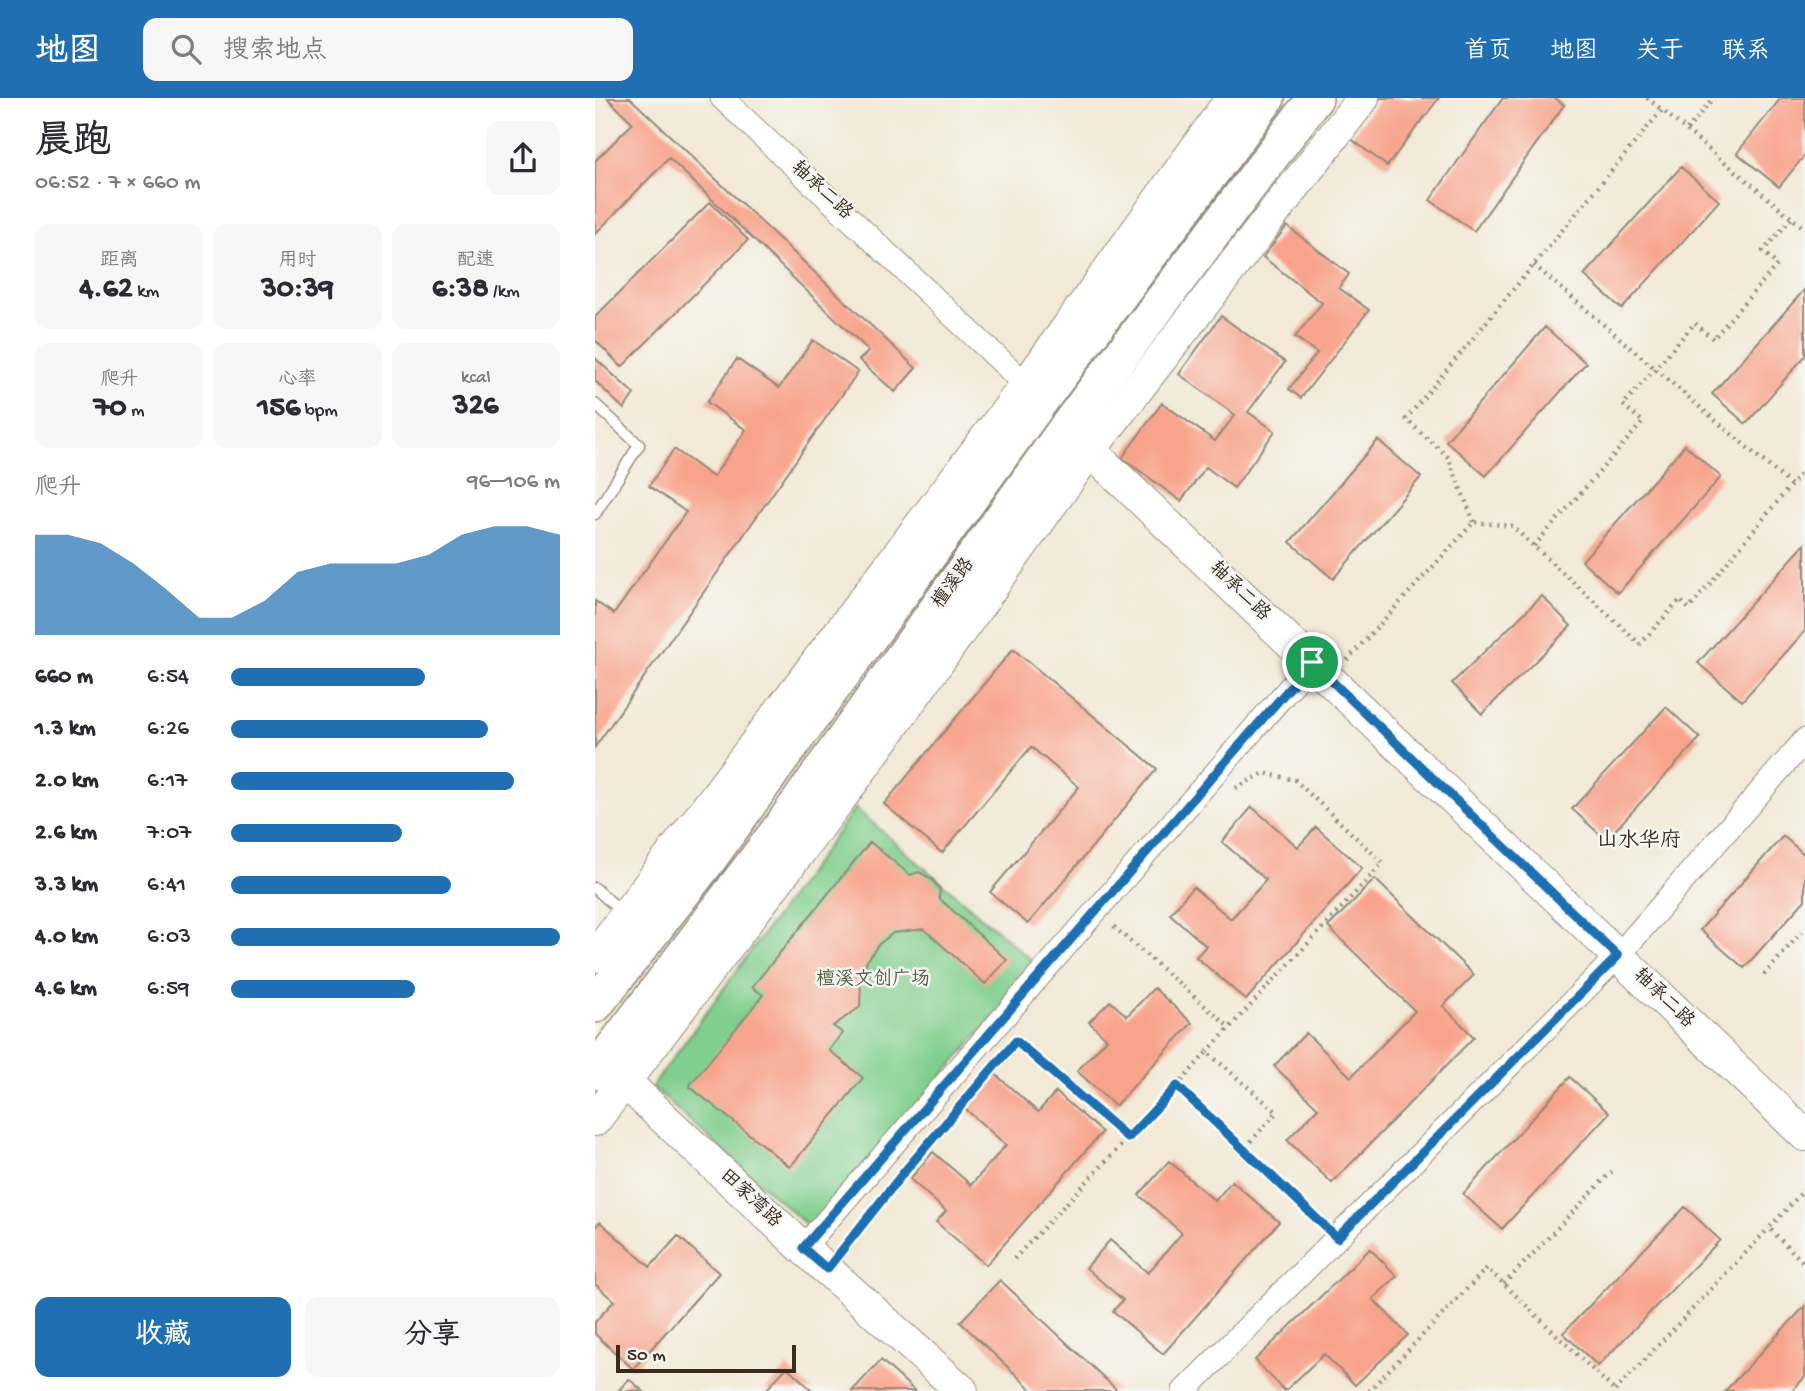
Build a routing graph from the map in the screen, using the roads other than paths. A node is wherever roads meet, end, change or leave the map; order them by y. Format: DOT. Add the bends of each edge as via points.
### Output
graph roads {
  1 [pos="722,98"];
  2 [pos="1232,98"];
  3 [pos="1267,98"];
  4 [pos="1315,98"];
  5 [pos="1363,98"];
  6 [pos="1034,392"];
  7 [pos="595,404"];
  8 [pos="1078,439"];
  9 [pos="595,514"];
  10 [pos="1321,670"];
  11 [pos="1805,740"];
  12 [pos="595,888"];
  13 [pos="639,925"];
  14 [pos="595,956"];
  15 [pos="1618,956"];
  16 [pos="595,1004"];
  17 [pos="607,1072"];
  18 [pos="595,1120"];
  19 [pos="1805,1135"];
  20 [pos="803,1248"];
  21 [pos="962,1391"];
  22 [pos="1184,1391"];
  1 -- 6 [label="street, 轴承二路"];
  2 -- 6 [label="street"];
  3 -- 6 [label="main road, 檀溪路"];
  4 -- 8 [label="main road, 檀溪路"];
  5 -- 8 [label="street"];
  6 -- 13 [label="main road, 檀溪路" via="745,809"];
  7 -- 9 [label="lane" via="639,445"];
  8 -- 10 [label="street, 轴承二路"];
  8 -- 17 [label="main road, 檀溪路" via="784,823"];
  10 -- 15 [label="street, 轴承二路"];
  10 -- 20 [label="street"];
  11 -- 15 [label="street"];
  12 -- 13 [label="lane"];
  13 -- 14 [label="street"];
  13 -- 16 [label="main road, 檀溪路"];
  15 -- 19 [label="street, 轴承二路"];
  15 -- 22 [label="street"];
  17 -- 18 [label="street"];
  17 -- 20 [label="street, 田家湾路"];
  20 -- 21 [label="street, 田家湾路"];
}
